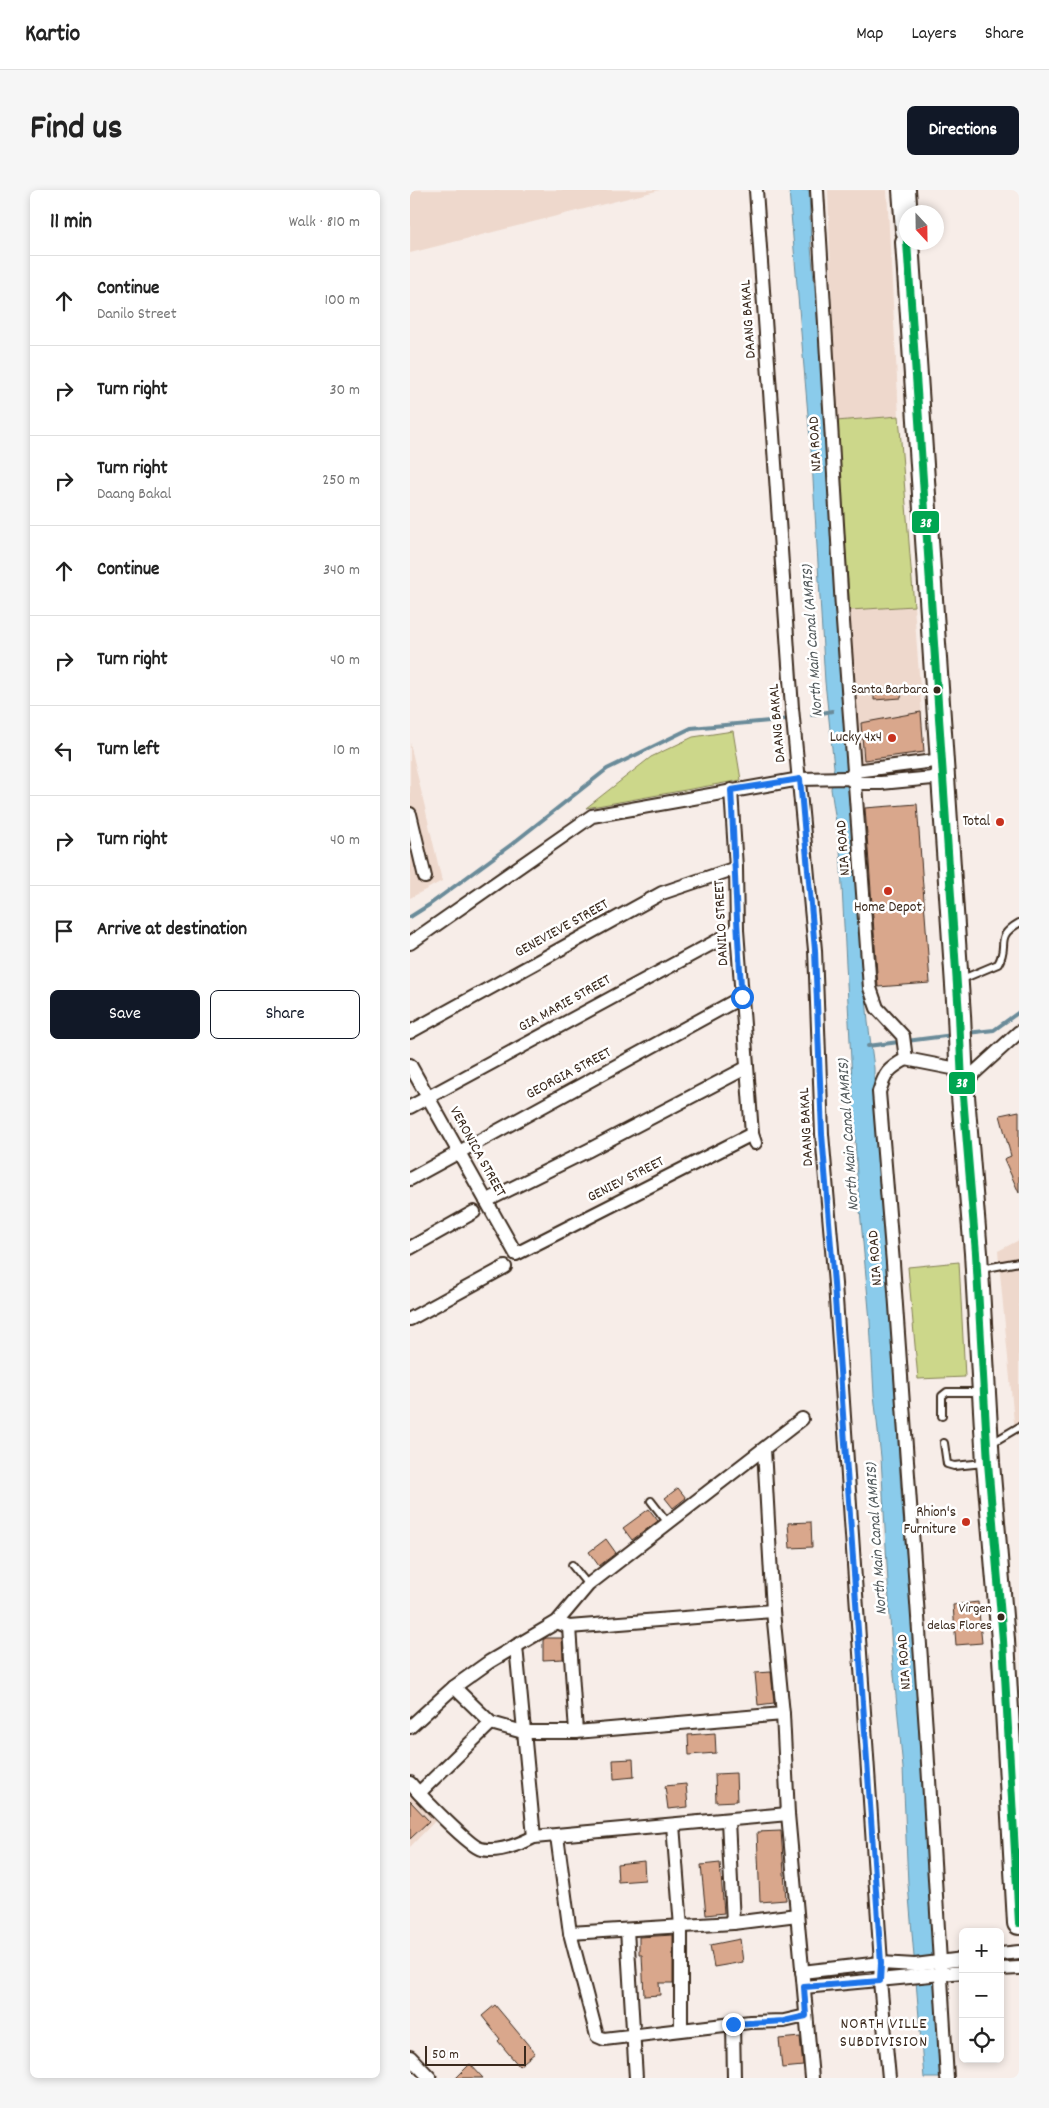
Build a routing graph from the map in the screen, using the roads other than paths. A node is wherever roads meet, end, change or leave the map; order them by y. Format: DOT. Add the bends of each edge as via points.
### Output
graph roads {
  1 [pos="756,190"];
  2 [pos="817,190"];
  3 [pos="904,190"];
  4 [pos="905,205"];
  5 [pos="908,250"];
  6 [pos="943,769"];
  7 [pos="849,778"];
  8 [pos="800,779"];
  9 [pos="731,790"];
  10 [pos="410,814"];
  11 [pos="736,868"];
  12 [pos="425,877"];
  13 [pos="1019,923"];
  14 [pos="736,930"];
  15 [pos="410,943"];
  16 [pos="956,981"];
  17 [pos="742,997"];
  18 [pos="410,1032"];
  19 [pos="1019,1032"];
  20 [pos="904,1047"];
  21 [pos="410,1065"];
  22 [pos="746,1068"];
  23 [pos="962,1070"];
  24 [pos="428,1097"];
  25 [pos="410,1107"];
  26 [pos="753,1139"];
  27 [pos="458,1152"];
  28 [pos="410,1179"];
  29 [pos="486,1201"];
  30 [pos="474,1212"];
  31 [pos="410,1248"];
  32 [pos="516,1254"];
  33 [pos="1019,1262"];
  34 [pos="505,1267"];
  35 [pos="977,1270"];
  36 [pos="410,1319"];
  37 [pos="983,1392"];
  38 [pos="942,1416"];
  39 [pos="802,1419"];
  40 [pos="1019,1427"];
  41 [pos="944,1443"];
  42 [pos="764,1449"];
  43 [pos="987,1454"];
  44 [pos="651,1501"];
  45 [pos="668,1524"];
  46 [pos="572,1565"];
  47 [pos="588,1584"];
  48 [pos="773,1611"];
  49 [pos="557,1622"];
  50 [pos="569,1627"];
  51 [pos="516,1646"];
  52 [pos="454,1687"];
  53 [pos="783,1714"];
  54 [pos="491,1723"];
  55 [pos="410,1727"];
  56 [pos="523,1732"];
  57 [pos="576,1732"];
  58 [pos="414,1788"];
  59 [pos="788,1814"];
  60 [pos="728,1820"];
  61 [pos="673,1825"];
  62 [pos="557,1836"];
  63 [pos="534,1837"];
  64 [pos="797,1915"];
  65 [pos="733,1923"];
  66 [pos="1019,1923"];
  67 [pos="681,1927"];
  68 [pos="627,1930"];
  69 [pos="570,1933"];
  70 [pos="1019,1952"];
  71 [pos="1004,1954"];
  72 [pos="959,1960"];
  73 [pos="881,1963"];
  74 [pos="937,1968"];
  75 [pos="1019,1968"];
  76 [pos="1004,1969"];
  77 [pos="915,1970"];
  78 [pos="959,1971"];
  79 [pos="802,1972"];
  80 [pos="880,1981"];
  81 [pos="804,1987"];
  82 [pos="806,2016"];
  83 [pos="733,2024"];
  84 [pos="681,2029"];
  85 [pos="635,2034"];
  86 [pos="410,2057"];
  87 [pos="430,2078"];
  88 [pos="636,2078"];
  89 [pos="734,2078"];
  90 [pos="812,2078"];
  91 [pos="889,2078"];
  92 [pos="947,2078"];
  1 -- 8 [label="street, DAANG BAKAL" via="792,708"];
  2 -- 7 [label="street, NIA ROAD"];
  3 -- 4 [label="highway"];
  5 -- 6 [label="highway"];
  6 -- 7 [label="street"];
  6 -- 16 [label="highway"];
  7 -- 8 [label="street"];
  7 -- 20 [label="street, NIA ROAD" via="870,988 876,1008"];
  8 -- 9 [label="street"];
  8 -- 73 [label="street, DAANG BAKAL" via="815,950 822,1134"];
  9 -- 11 [label="street, DANILO STREET"];
  9 -- 15 [label="street" via="592,816"];
  10 -- 12 [label="street"];
  11 -- 14 [label="street, DANILO STREET"];
  11 -- 18 [label="street, GENEVIEVE STREET" via="662,893"];
  13 -- 16 [label="lane" via="1003,935 998,964"];
  14 -- 17 [label="street, DANILO STREET"];
  14 -- 24 [label="street, GIA MARIE STREET"];
  16 -- 23 [label="highway"];
  17 -- 22 [label="street, DANILO STREET"];
  17 -- 27 [label="street, GEORGIA STREET"];
  19 -- 23 [label="street"];
  20 -- 23 [label="street"];
  20 -- 74 [label="street, NIA ROAD" via="884,1076 879,1092 924,1700"];
  21 -- 24 [label="street, VERONICA STREET"];
  22 -- 26 [label="street, DANILO STREET"];
  22 -- 29 [label="street"];
  23 -- 35 [label="highway"];
  24 -- 25 [label="street, GIA MARIE STREET"];
  24 -- 27 [label="street, VERONICA STREET"];
  26 -- 32 [label="street, GENIEV STREET"];
  27 -- 28 [label="street, GEORGIA STREET"];
  27 -- 29 [label="street, VERONICA STREET"];
  29 -- 32 [label="street, VERONICA STREET"];
  30 -- 31 [label="street"];
  33 -- 35 [label="lane"];
  34 -- 36 [label="street"];
  35 -- 37 [label="highway"];
  37 -- 38 [label="lane" via="947,1392 942,1396"];
  37 -- 43 [label="highway"];
  39 -- 42 [label="street"];
  40 -- 43 [label="lane"];
  41 -- 43 [label="lane" via="947,1464 954,1466"];
  42 -- 45 [label="street"];
  42 -- 48 [label="street"];
  43 -- 66 [label="highway" via="1003,1640"];
  44 -- 45 [label="lane"];
  45 -- 47 [label="street"];
  46 -- 47 [label="lane"];
  47 -- 49 [label="street"];
  48 -- 50 [label="street"];
  48 -- 53 [label="street"];
  49 -- 50 [label="street"];
  49 -- 51 [label="street"];
  50 -- 57 [label="street"];
  51 -- 52 [label="street"];
  51 -- 56 [label="street"];
  52 -- 54 [label="street"];
  52 -- 55 [label="street"];
  53 -- 57 [label="street"];
  53 -- 59 [label="street"];
  54 -- 56 [label="street"];
  54 -- 58 [label="street"];
  56 -- 57 [label="street"];
  56 -- 63 [label="street"];
  58 -- 63 [label="street" via="465,1839 481,1849 501,1849"];
  59 -- 60 [label="street"];
  59 -- 64 [label="street"];
  60 -- 61 [label="street"];
  60 -- 65 [label="street"];
  61 -- 62 [label="street"];
  61 -- 67 [label="street"];
  62 -- 63 [label="street"];
  62 -- 69 [label="street"];
  64 -- 65 [label="street"];
  64 -- 79 [label="street"];
  65 -- 67 [label="street"];
  67 -- 68 [label="street"];
  67 -- 84 [label="street"];
  68 -- 69 [label="street"];
  68 -- 85 [label="street"];
  69 -- 85 [label="street" via="597,2036"];
  70 -- 71 [label="street"];
  72 -- 74 [label="street"];
  73 -- 77 [label="street"];
  73 -- 79 [label="street"];
  73 -- 80 [label="street, DAANG BAKAL"];
  74 -- 77 [label="street"];
  74 -- 78 [label="street"];
  74 -- 92 [label="street, NIA ROAD"];
  75 -- 76 [label="street"];
  77 -- 80 [label="street"];
  79 -- 81 [label="street"];
  80 -- 81 [label="street"];
  80 -- 91 [label="street, DAANG BAKAL"];
  81 -- 82 [label="street"];
  82 -- 83 [label="street" via="784,2021"];
  82 -- 90 [label="street"];
  83 -- 84 [label="street"];
  83 -- 89 [label="street"];
  84 -- 85 [label="street"];
  85 -- 88 [label="street"];
  86 -- 87 [label="street"];
}
